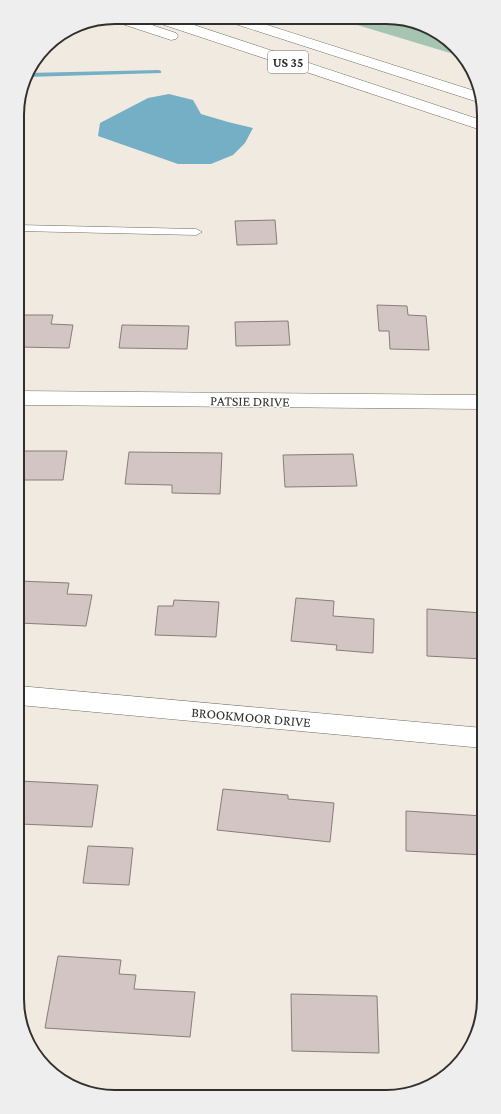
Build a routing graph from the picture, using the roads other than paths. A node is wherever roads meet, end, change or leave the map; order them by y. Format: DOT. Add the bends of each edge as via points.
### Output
graph roads {
  1 [pos="134,24"];
  2 [pos="175,24"];
  3 [pos="252,24"];
  4 [pos="475,96"];
  5 [pos="423,108"];
  6 [pos="477,124"];
  7 [pos="24,228"];
  8 [pos="196,232"];
  9 [pos="24,398"];
  10 [pos="477,402"];
  11 [pos="24,695"];
  12 [pos="477,737"];
  1 -- 5 [label="main road" via="265,67"];
  2 -- 5 [label="main road, US 35"];
  3 -- 4 [label="main road, US 35"];
  5 -- 6 [label="main road, US 35"];
  7 -- 8 [label="lane"];
  9 -- 10 [label="main road, PATSIE DRIVE"];
  11 -- 12 [label="main road, BROOKMOOR DRIVE"];
}
